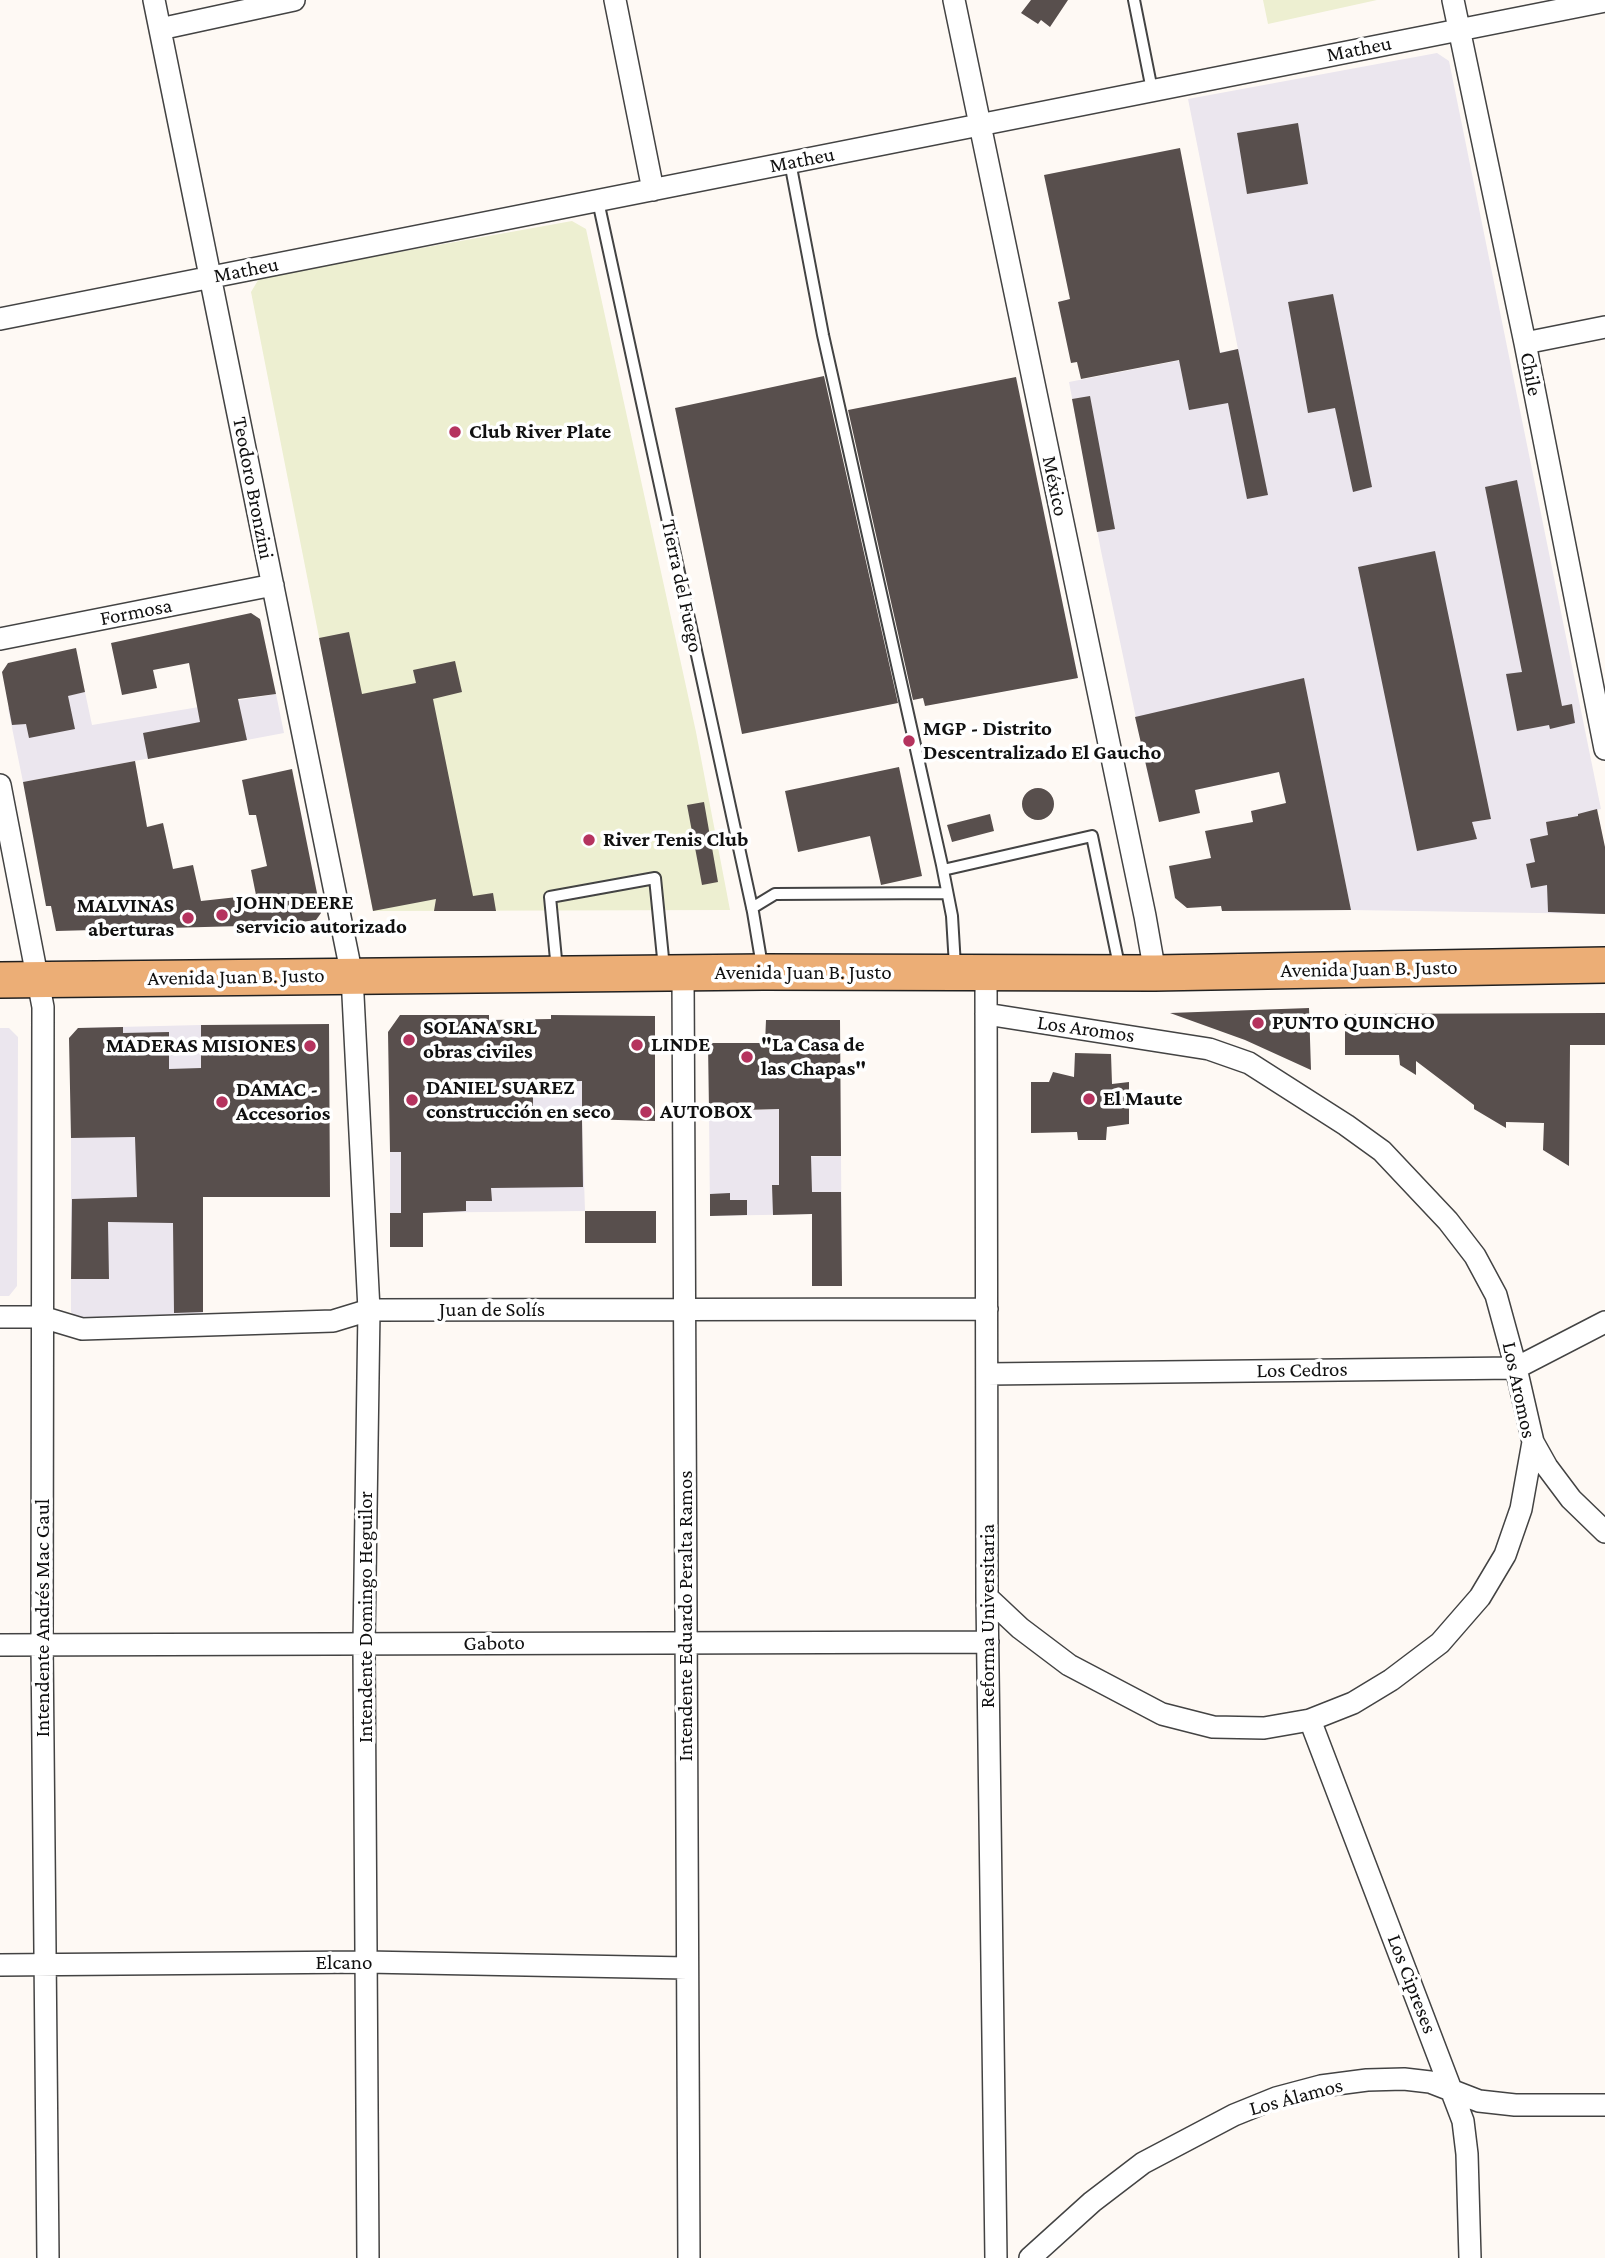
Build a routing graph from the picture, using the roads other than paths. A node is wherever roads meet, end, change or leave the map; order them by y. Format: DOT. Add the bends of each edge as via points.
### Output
graph roads {
  1 [pos="154,0"];
  2 [pos="294,0"];
  3 [pos="615,0"];
  4 [pos="954,0"];
  5 [pos="1134,0"];
  6 [pos="1453,0"];
  7 [pos="1605,1"];
  8 [pos="160,29"];
  9 [pos="1459,29"];
  10 [pos="1152,90"];
  11 [pos="980,124"];
  12 [pos="790,162"];
  13 [pos="653,190"];
  14 [pos="598,201"];
  15 [pos="211,277"];
  16 [pos="0,319"];
  17 [pos="1605,327"];
  18 [pos="1525,343"];
  19 [pos="273,585"];
  20 [pos="0,639"];
  21 [pos="1605,749"];
  22 [pos="0,785"];
  23 [pos="943,870"];
  24 [pos="947,893"];
  25 [pos="752,908"];
  26 [pos="1605,965"];
  27 [pos="763,972"];
  28 [pos="971,973"];
  29 [pos="1120,973"];
  30 [pos="1155,973"];
  31 [pos="557,974"];
  32 [pos="674,975"];
  33 [pos="352,976"];
  34 [pos="38,979"];
  35 [pos="0,980"];
  36 [pos="986,1014"];
  37 [pos="987,1309"];
  38 [pos="369,1310"];
  39 [pos="684,1311"];
  40 [pos="0,1317"];
  41 [pos="42,1317"];
  42 [pos="1605,1322"];
  43 [pos="1516,1368"];
  44 [pos="987,1374"];
  45 [pos="1532,1442"];
  46 [pos="1605,1532"];
  47 [pos="988,1597"];
  48 [pos="686,1642"];
  49 [pos="988,1642"];
  50 [pos="42,1644"];
  51 [pos="0,1645"];
  52 [pos="364,1645"];
  53 [pos="1310,1720"];
  54 [pos="366,1962"];
  55 [pos="46,1964"];
  56 [pos="0,1965"];
  57 [pos="687,1968"];
  58 [pos="1453,2091"];
  59 [pos="1605,2105"];
  60 [pos="48,2258"];
  61 [pos="368,2258"];
  62 [pos="689,2258"];
  63 [pos="996,2258"];
  64 [pos="1030,2258"];
  65 [pos="1470,2258"];
  1 -- 8 [label="street, Teodoro Bronzini"];
  2 -- 8 [label="street"];
  3 -- 13 [label="street"];
  4 -- 11 [label="street, México"];
  5 -- 10 [label="lane"];
  6 -- 9 [label="street, Chile"];
  7 -- 9 [label="street, Matheu"];
  8 -- 15 [label="street, Teodoro Bronzini"];
  9 -- 10 [label="street, Matheu"];
  9 -- 18 [label="street, Chile"];
  10 -- 11 [label="street, Matheu"];
  11 -- 12 [label="street, Matheu"];
  11 -- 30 [label="street, México"];
  12 -- 13 [label="street, Matheu"];
  12 -- 23 [label="lane" via="823,335"];
  13 -- 14 [label="street, Matheu"];
  14 -- 15 [label="street, Matheu"];
  14 -- 25 [label="lane, Tierra del Fuego"];
  15 -- 16 [label="street, Matheu"];
  15 -- 19 [label="street, Teodoro Bronzini"];
  17 -- 18 [label="street"];
  18 -- 21 [label="street, Chile"];
  19 -- 20 [label="street, Formosa"];
  19 -- 33 [label="street, Teodoro Bronzini"];
  22 -- 34 [label="street, Intendente Andrés Mac Gaul"];
  23 -- 24 [label="lane"];
  23 -- 29 [label="lane" via="1092,836"];
  24 -- 25 [label="lane" via="775,894"];
  24 -- 28 [label="lane"];
  25 -- 27 [label="lane, Tierra del Fuego"];
  26 -- 30 [label="main road, Avenida Juan B. Justo"];
  27 -- 28 [label="main road, Avenida Juan B. Justo"];
  27 -- 32 [label="main road, Avenida Juan B. Justo"];
  28 -- 29 [label="main road, Avenida Juan B. Justo"];
  28 -- 36 [label="street, Reforma Universitaria"];
  29 -- 30 [label="main road, Avenida Juan B. Justo"];
  31 -- 32 [label="main road, Avenida Juan B. Justo"];
  31 -- 32 [label="lane" via="550,897 655,878"];
  31 -- 33 [label="main road, Avenida Juan B. Justo"];
  32 -- 39 [label="street, Intendente Eduardo Peralta Ramos"];
  33 -- 34 [label="main road, Avenida Juan B. Justo"];
  33 -- 38 [label="street, Intendente Domingo Heguilor"];
  34 -- 35 [label="main road, Avenida Juan B. Justo"];
  34 -- 41 [label="street, Intendente Andrés Mac Gaul" via="43,1007"];
  36 -- 37 [label="street, Reforma Universitaria"];
  36 -- 43 [label="street, Los Aromos" via="1209,1049 1249,1063 1346,1125 1420,1190 1475,1256 1496,1295"];
  37 -- 39 [label="street, Juan de Solís"];
  37 -- 44 [label="street, Reforma Universitaria"];
  38 -- 39 [label="street, Juan de Solís"];
  38 -- 41 [label="street, Juan de Solís" via="333,1321 82,1329"];
  38 -- 52 [label="street, Intendente Domingo Heguilor"];
  39 -- 48 [label="street, Intendente Eduardo Peralta Ramos"];
  40 -- 41 [label="street, Juan de Solís"];
  41 -- 50 [label="street, Intendente Andrés Mac Gaul"];
  42 -- 43 [label="street, Los Cedros"];
  43 -- 44 [label="street, Los Cedros"];
  43 -- 45 [label="street, Los Aromos"];
  44 -- 47 [label="street, Reforma Universitaria"];
  45 -- 46 [label="street" via="1571,1499"];
  45 -- 53 [label="street, Los Aromos" via="1521,1509 1505,1555 1480,1597 1440,1643 1391,1680 1353,1703"];
  47 -- 49 [label="street, Reforma Universitaria"];
  47 -- 53 [label="street, Los Aromos" via="1069,1665 1162,1714 1213,1727 1264,1728"];
  48 -- 49 [label="street, Gaboto"];
  48 -- 52 [label="street, Gaboto"];
  48 -- 57 [label="street, Intendente Eduardo Peralta Ramos"];
  49 -- 63 [label="street, Reforma Universitaria"];
  50 -- 51 [label="street, Gaboto"];
  50 -- 52 [label="street, Gaboto"];
  50 -- 55 [label="street, Intendente Andrés Mac Gaul"];
  52 -- 54 [label="street, Intendente Domingo Heguilor"];
  53 -- 58 [label="street, Los Cipreses"];
  54 -- 55 [label="street, Elcano"];
  54 -- 57 [label="street, Elcano"];
  54 -- 61 [label="street, Intendente Domingo Heguilor"];
  55 -- 56 [label="street, Elcano"];
  55 -- 60 [label="street, Intendente Andrés Mac Gaul"];
  57 -- 62 [label="street, Intendente Eduardo Peralta Ramos"];
  58 -- 59 [label="street, Los Álamos" via="1479,2101 1515,2105"];
  58 -- 64 [label="street, Los Álamos" via="1430,2082 1367,2080 1276,2098 1193,2134 1143,2163"];
  58 -- 65 [label="street, Los Cipreses" via="1467,2154"];
}
